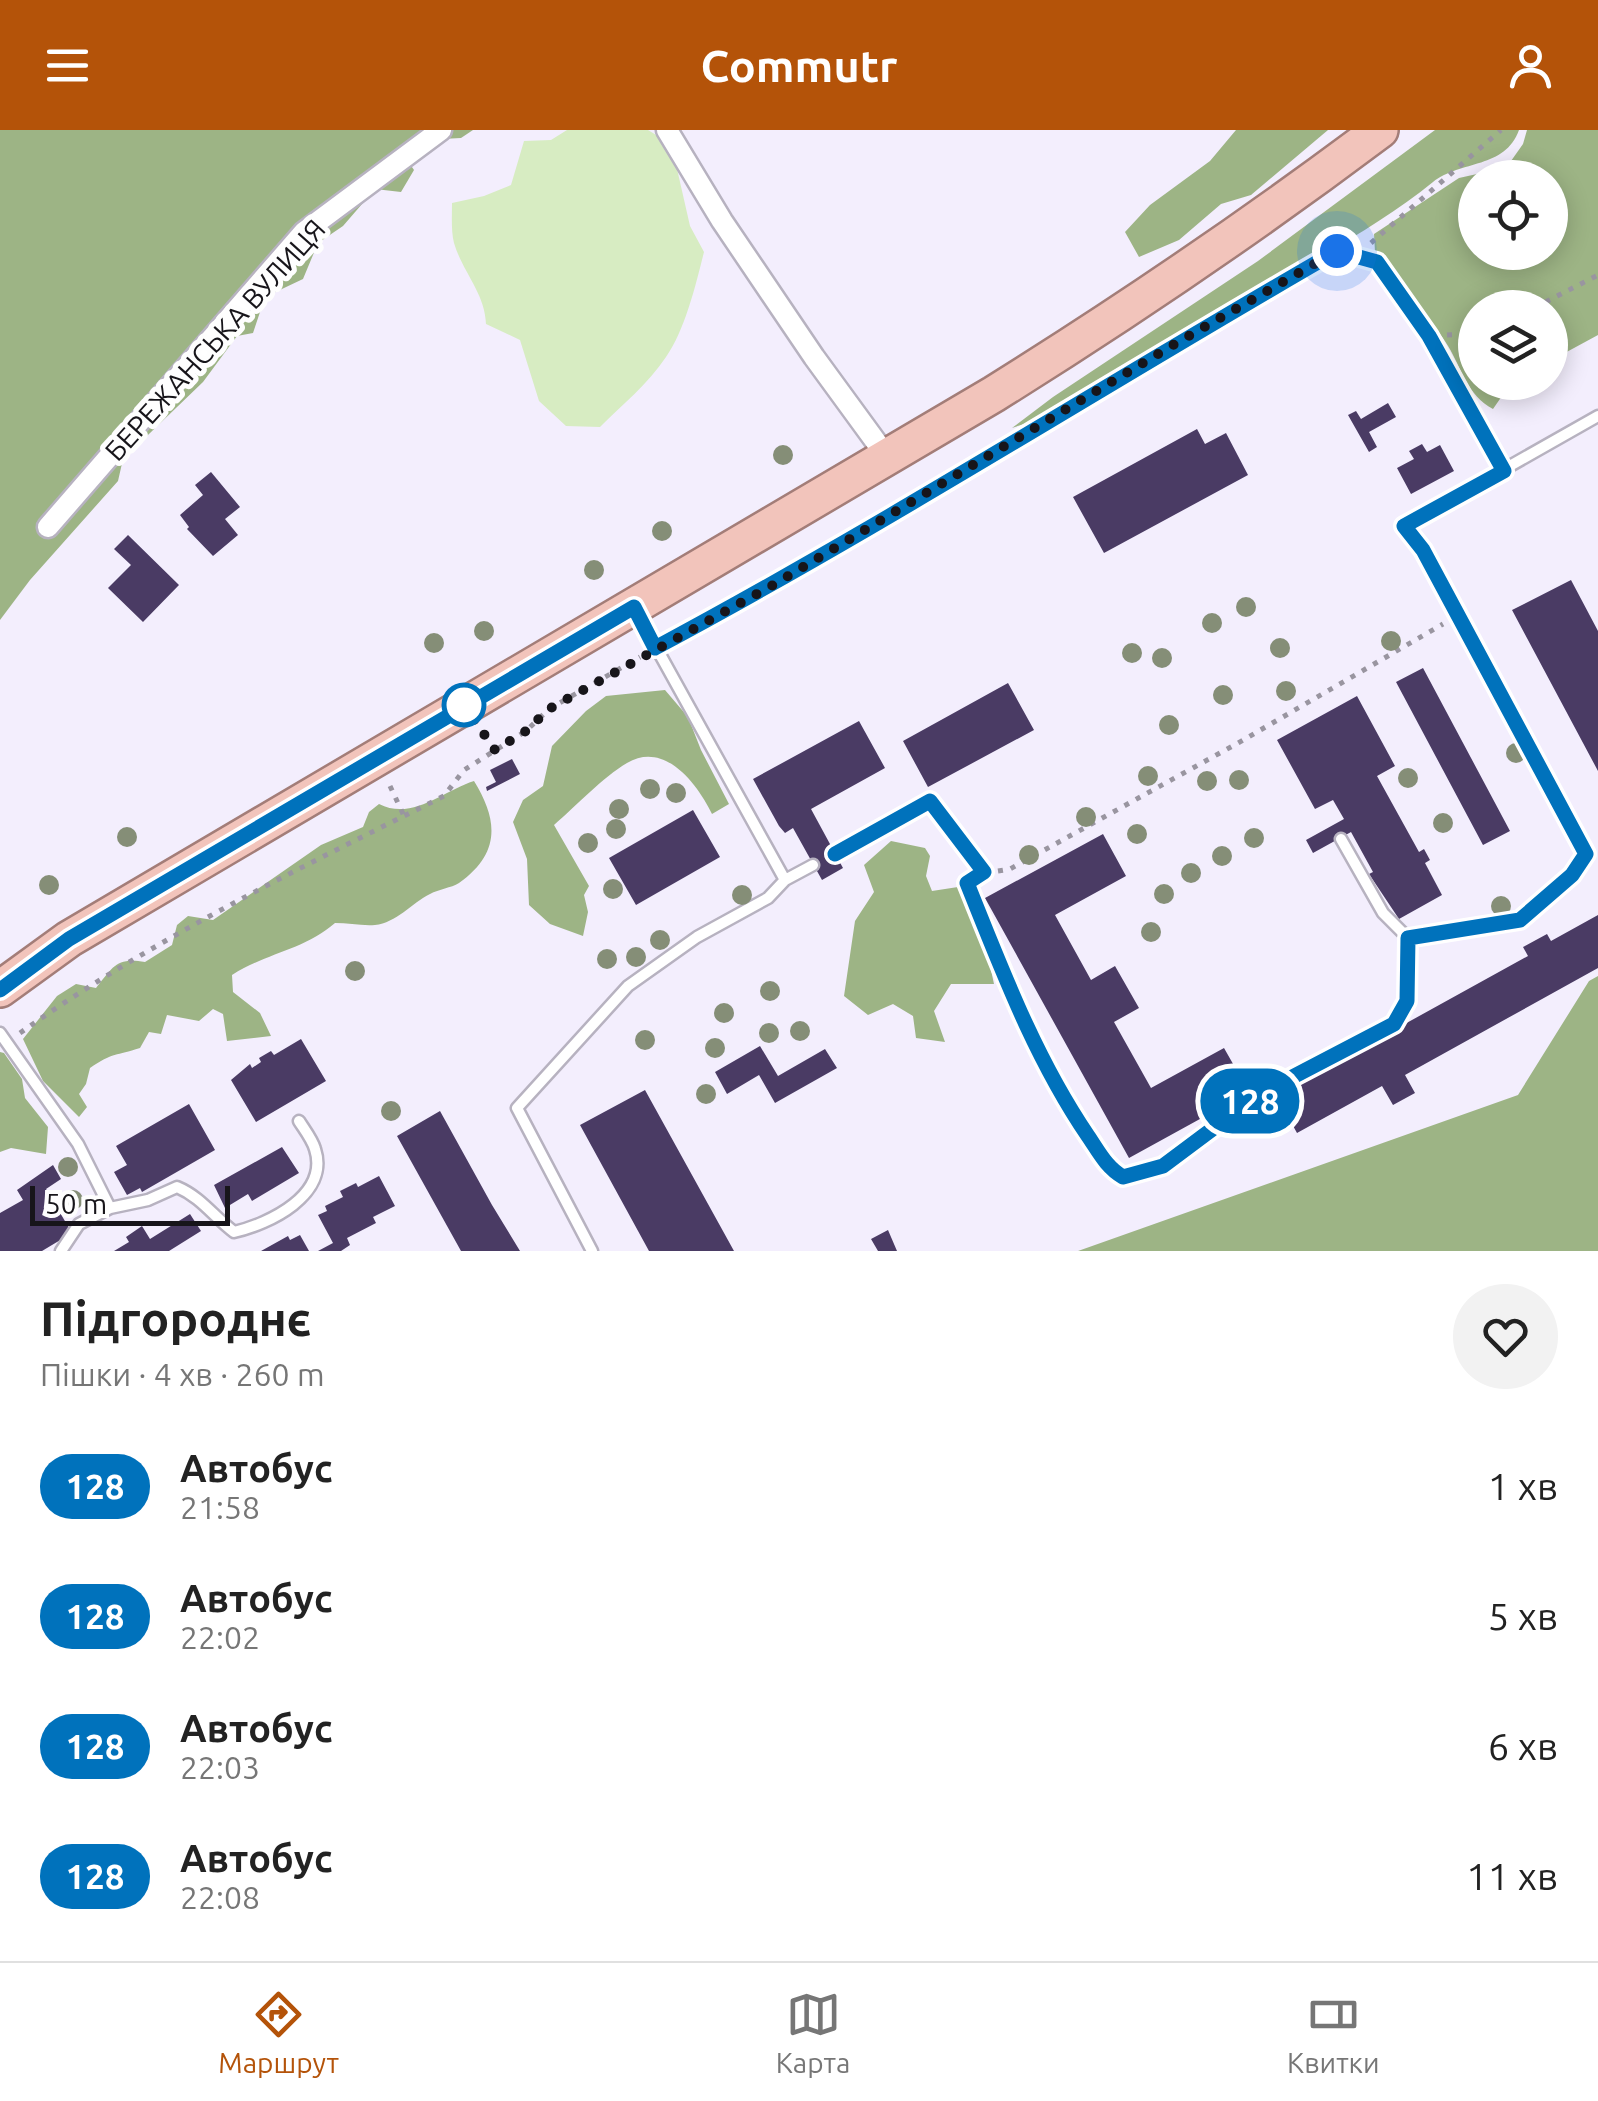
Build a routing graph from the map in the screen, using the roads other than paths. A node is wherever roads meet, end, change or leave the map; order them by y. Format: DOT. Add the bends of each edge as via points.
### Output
graph roads {
  1 [pos="441,130"];
  2 [pos="667,130"];
  3 [pos="1380,130"];
  4 [pos="1598,416"];
  5 [pos="887,457"];
  6 [pos="1504,471"];
  7 [pos="48,528"];
  8 [pos="634,607"];
  9 [pos="655,648"];
  10 [pos="1340,839"];
  11 [pos="1598,849"];
  12 [pos="835,854"];
  13 [pos="1586,854"];
  14 [pos="814,865"];
  15 [pos="784,880"];
  16 [pos="1408,938"];
  17 [pos="0,990"];
  18 [pos="3,1038"];
  19 [pos="299,1121"];
  20 [pos="110,1208"];
  21 [pos="61,1251"];
  22 [pos="592,1251"];
  1 -- 7 [label="street, БЕРЕЖАНСЬКА ВУЛИЦЯ" via="304,232"];
  2 -- 5 [label="street" via="722,221"];
  3 -- 5 [label="highway" via="1131,309"];
  4 -- 6 [label="lane"];
  5 -- 8 [label="highway"];
  6 -- 9 [label="lane" via="1419,321 1377,262 1337,251"];
  6 -- 13 [label="lane" via="1404,526"];
  8 -- 9 [label="lane"];
  8 -- 17 [label="highway" via="69,939"];
  9 -- 15 [label="lane"];
  10 -- 16 [label="lane" via="1383,913"];
  11 -- 13 [label="lane"];
  12 -- 16 [label="lane" via="930,801 984,872 967,883 1034,1043 1108,1168 1123,1177 1163,1166 1258,1095 1394,1024 1407,1001"];
  13 -- 16 [label="lane" via="1520,920"];
  14 -- 15 [label="lane"];
  15 -- 22 [label="lane" via="768,898 628,986 517,1108"];
  18 -- 20 [label="lane" via="78,1144"];
  19 -- 20 [label="lane" via="316,1149 311,1186 259,1226 234,1232 196,1195 177,1187"];
  20 -- 21 [label="lane" via="78,1224"];
}
